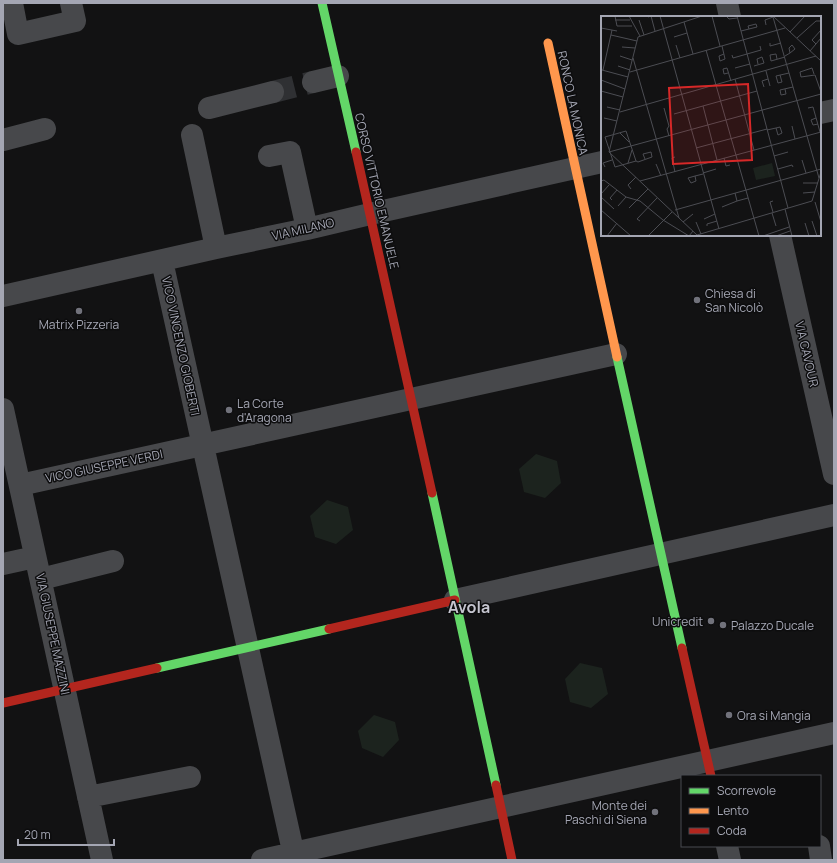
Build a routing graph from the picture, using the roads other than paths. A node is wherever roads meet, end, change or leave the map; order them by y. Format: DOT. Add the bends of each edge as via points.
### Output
graph roads {
  1 [pos="12,3"];
  2 [pos="322,3"];
  3 [pos="727,3"];
  4 [pos="73,12"];
  5 [pos="730,16"];
  6 [pos="548,43"];
  7 [pos="338,76"];
  8 [pos="313,82"];
  9 [pos="273,92"];
  10 [pos="209,108"];
  11 [pos="834,110"];
  12 [pos="821,113"];
  13 [pos="45,129"];
  14 [pos="192,134"];
  15 [pos="3,140"];
  16 [pos="269,156"];
  17 [pos="601,162"];
  18 [pos="575,168"];
  19 [pos="370,214"];
  20 [pos="307,229"];
  21 [pos="780,236"];
  22 [pos="216,248"];
  23 [pos="162,261"];
  24 [pos="3,296"];
  25 [pos="615,348"];
  26 [pos="410,392"];
  27 [pos="3,409"];
  28 [pos="197,442"];
  29 [pos="834,474"];
  30 [pos="20,485"];
  31 [pos="834,515"];
  32 [pos="668,552"];
  33 [pos="35,557"];
  34 [pos="113,561"];
  35 [pos="3,564"];
  36 [pos="40,579"];
  37 [pos="455,600"];
  38 [pos="240,649"];
  39 [pos="65,689"];
  40 [pos="3,703"];
  41 [pos="834,734"];
  42 [pos="713,768"];
  43 [pos="681,775"];
  44 [pos="683,775"];
  45 [pos="190,777"];
  46 [pos="88,797"];
  47 [pos="502,817"];
  48 [pos="727,847"];
  49 [pos="819,847"];
  50 [pos="283,857"];
  51 [pos="102,860"];
  52 [pos="512,860"];
  53 [pos="730,860"];
  54 [pos="821,860"];
  1 -- 4 [label="street" via="18,34"];
  2 -- 7 [label="street, CORSO VITTORIO EMANUELE"];
  3 -- 5 [label="street"];
  6 -- 18 [label="street, RONCO LA MONICA"];
  7 -- 8 [label="street"];
  7 -- 19 [label="street, CORSO VITTORIO EMANUELE"];
  9 -- 10 [label="street"];
  11 -- 12 [label="street"];
  13 -- 15 [label="street"];
  14 -- 22 [label="street"];
  16 -- 20 [label="street" via="290,152"];
  17 -- 18 [label="street, VIA MILANO"];
  18 -- 19 [label="street, VIA MILANO"];
  18 -- 25 [label="street, RONCO LA MONICA"];
  19 -- 20 [label="street, VIA MILANO"];
  19 -- 26 [label="street, CORSO VITTORIO EMANUELE"];
  20 -- 22 [label="street, VIA MILANO"];
  21 -- 29 [label="street, VIA CAVOUR"];
  22 -- 23 [label="street, VIA MILANO"];
  23 -- 24 [label="street, VIA MILANO"];
  23 -- 28 [label="street, VICO VINCENZO GIOBERTI"];
  25 -- 26 [label="street, VICO GIUSEPPE VERDI"];
  25 -- 32 [label="street, RONCO LA MONICA"];
  26 -- 28 [label="street, VICO GIUSEPPE VERDI"];
  26 -- 37 [label="street, CORSO VITTORIO EMANUELE"];
  27 -- 30 [label="street, VIA GIUSEPPE MAZZINI"];
  28 -- 30 [label="street, VICO GIUSEPPE VERDI"];
  28 -- 38 [label="street, VICO VINCENZO GIOBERTI"];
  30 -- 33 [label="street, VIA GIUSEPPE MAZZINI"];
  31 -- 32 [label="street"];
  32 -- 37 [label="street"];
  32 -- 42 [label="street, RONCO LA MONICA"];
  33 -- 35 [label="street"];
  33 -- 36 [label="street, VIA GIUSEPPE MAZZINI"];
  34 -- 36 [label="street"];
  36 -- 39 [label="street, VIA GIUSEPPE MAZZINI"];
  37 -- 38 [label="street"];
  37 -- 47 [label="street, CORSO VITTORIO EMANUELE"];
  38 -- 39 [label="street"];
  38 -- 50 [label="street, VICO VINCENZO GIOBERTI"];
  39 -- 40 [label="street"];
  39 -- 46 [label="street, VIA GIUSEPPE MAZZINI"];
  41 -- 42 [label="street"];
  42 -- 44 [label="street"];
  43 -- 47 [label="street"];
  45 -- 46 [label="street"];
  46 -- 51 [label="street, VIA GIUSEPPE MAZZINI"];
  47 -- 50 [label="street"];
  47 -- 52 [label="street"];
  48 -- 53 [label="street"];
  49 -- 54 [label="street"];
}
